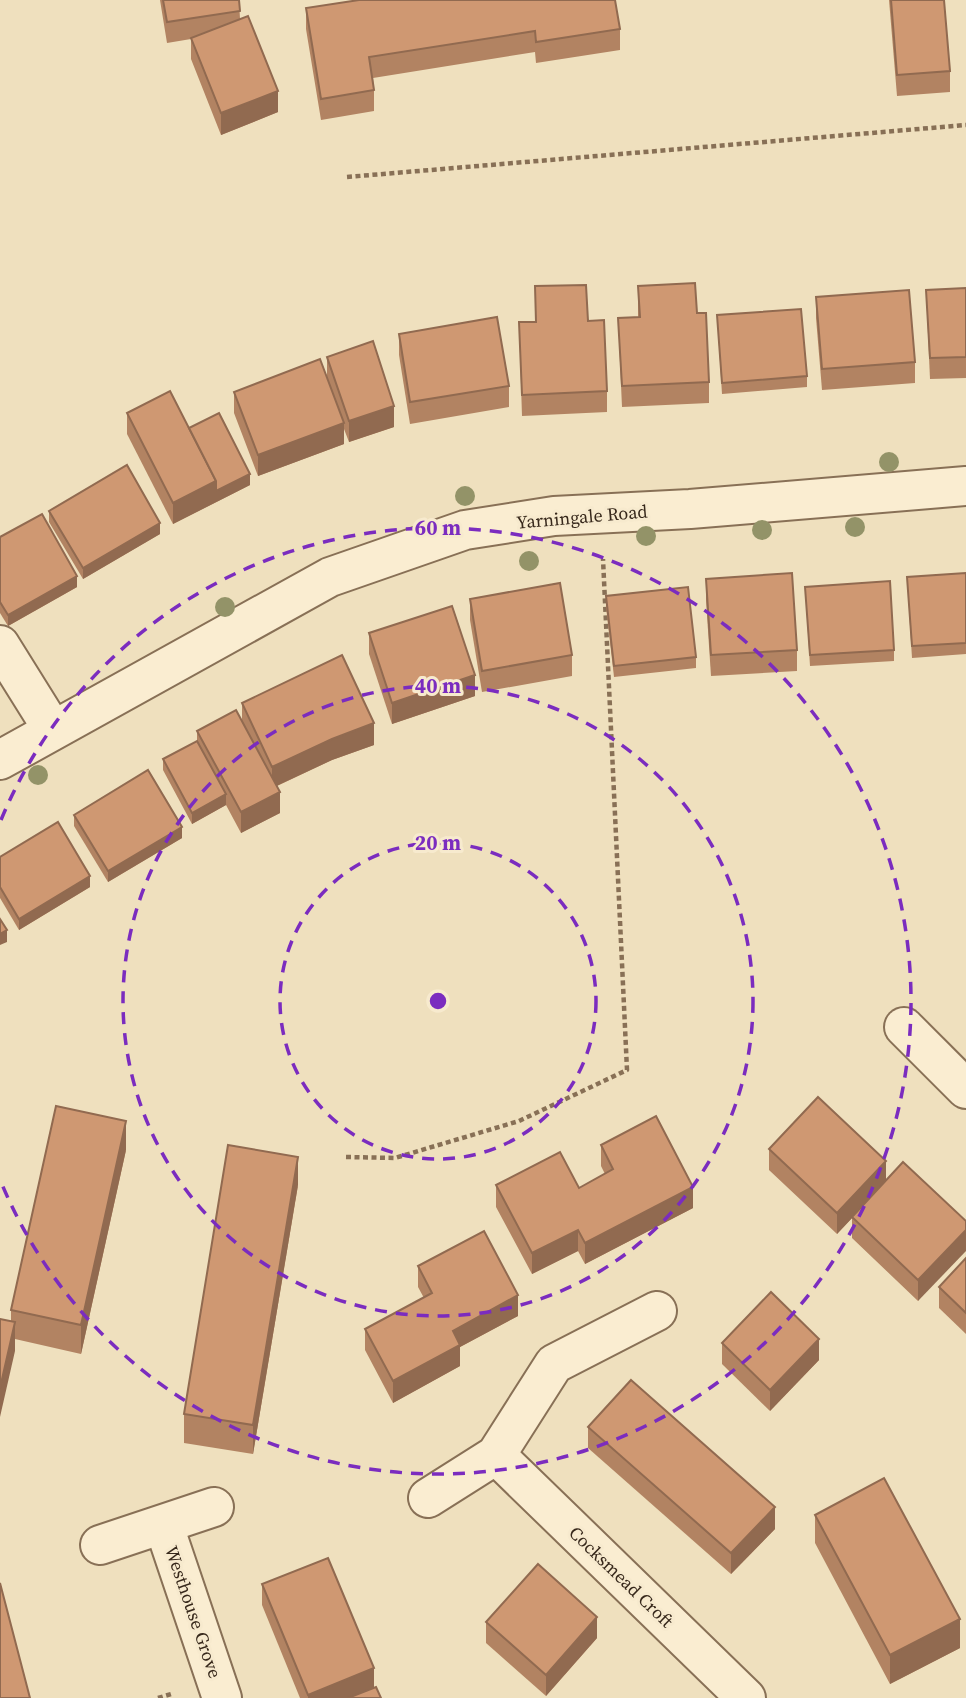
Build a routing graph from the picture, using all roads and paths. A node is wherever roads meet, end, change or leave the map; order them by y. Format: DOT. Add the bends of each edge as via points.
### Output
graph roads {
  1 [pos="966,125"];
  2 [pos="347,177"];
  3 [pos="966,486"];
  4 [pos="601,513"];
  5 [pos="0,645"];
  6 [pos="53,730"];
  7 [pos="0,760"];
  8 [pos="904,1027"];
  9 [pos="966,1089"];
  10 [pos="346,1157"];
  11 [pos="657,1311"];
  12 [pos="496,1455"];
  13 [pos="428,1498"];
  14 [pos="214,1507"];
  15 [pos="164,1526"];
  16 [pos="100,1545"];
  17 [pos="222,1698"];
  18 [pos="746,1698"];
  1 -- 2 [label="path"];
  3 -- 4 [label="street, Yarningale Road"];
  4 -- 6 [label="street, Yarningale Road" via="465,530 330,576"];
  4 -- 10 [label="path" via="627,1070 519,1121 395,1158"];
  5 -- 6 [label="street"];
  6 -- 7 [label="street, Yarningale Road"];
  8 -- 9 [label="street"];
  11 -- 12 [label="street" via="554,1364"];
  12 -- 13 [label="street"];
  12 -- 18 [label="street, Cocksmead Croft"];
  14 -- 15 [label="street, Westhouse Grove"];
  15 -- 16 [label="street, Westhouse Grove"];
  15 -- 17 [label="street, Westhouse Grove"];
}
